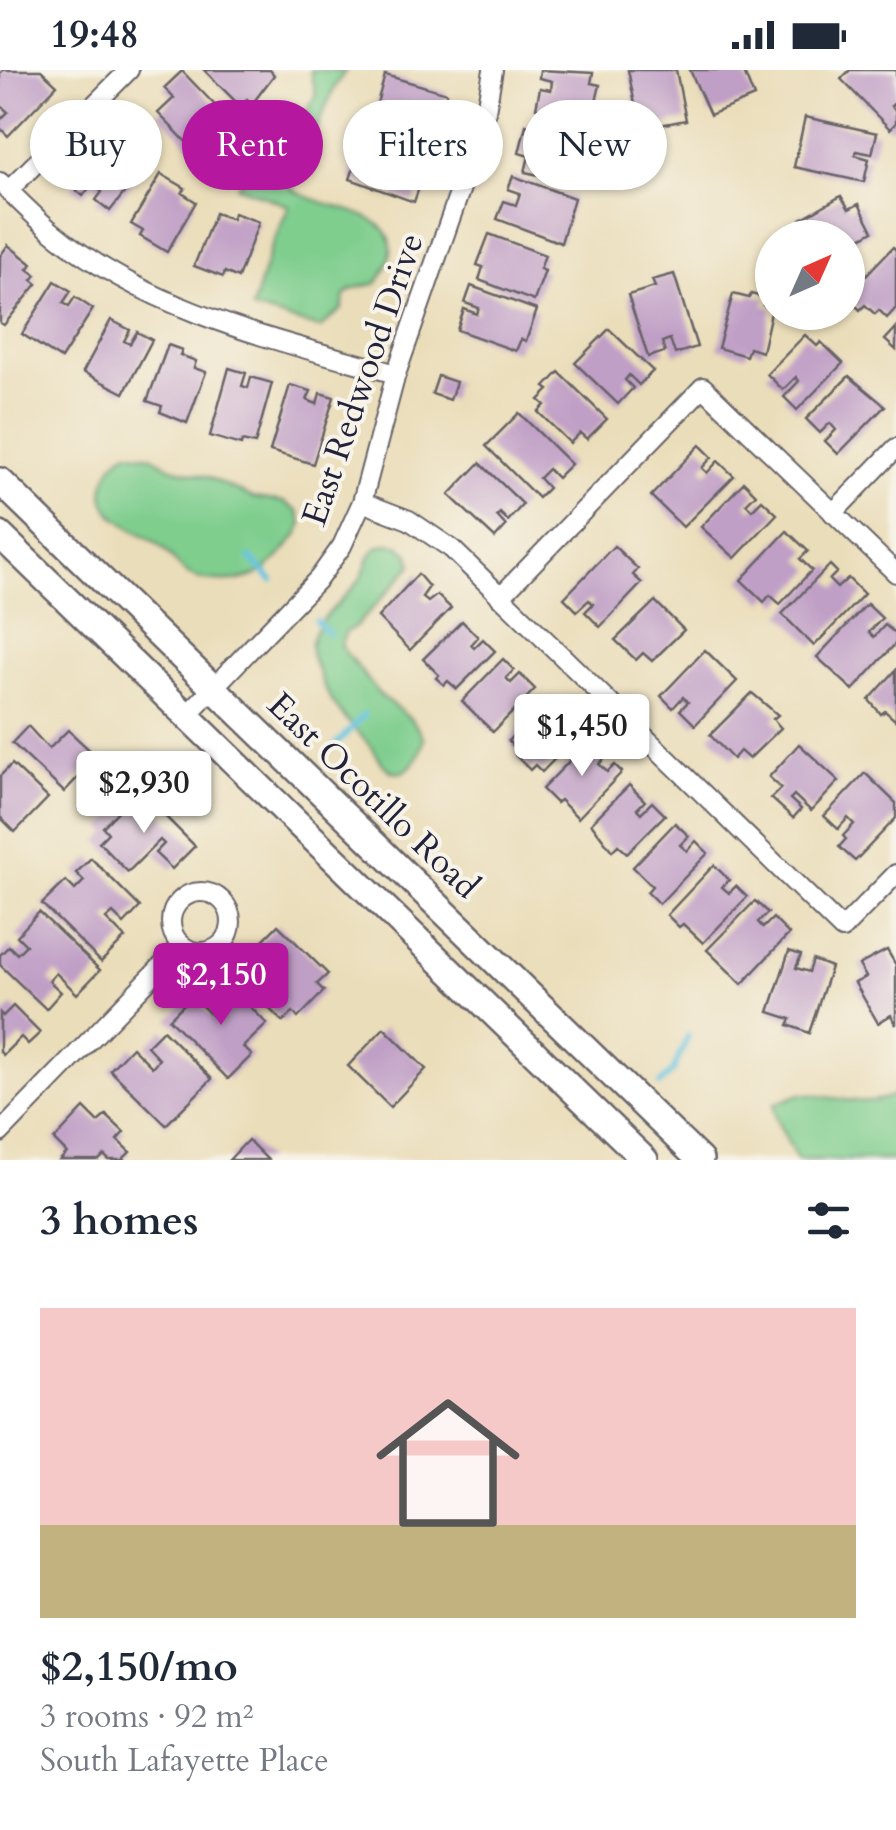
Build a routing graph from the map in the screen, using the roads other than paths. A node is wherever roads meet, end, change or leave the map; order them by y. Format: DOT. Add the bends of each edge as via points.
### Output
graph roads {
  1 [pos="128,70"];
  2 [pos="493,70"];
  3 [pos="4,186"];
  4 [pos="396,374"];
  5 [pos="896,448"];
  6 [pos="0,481"];
  7 [pos="362,502"];
  8 [pos="833,513"];
  9 [pos="0,535"];
  10 [pos="896,573"];
  11 [pos="500,597"];
  12 [pos="213,688"];
  13 [pos="187,715"];
  14 [pos="896,874"];
  15 [pos="182,945"];
  16 [pos="478,945"];
  17 [pos="452,972"];
  18 [pos="0,1134"];
  19 [pos="644,1160"];
  20 [pos="700,1160"];
  1 -- 3 [label="street"];
  2 -- 4 [label="street, East Redwood Drive" via="484,122"];
  3 -- 4 [label="street" via="50,230 159,298 234,328"];
  4 -- 7 [label="street, East Redwood Drive"];
  5 -- 8 [label="street"];
  6 -- 12 [label="main road, East Ocotillo Road"];
  7 -- 11 [label="street" via="431,534"];
  7 -- 12 [label="street, East Redwood Drive" via="319,578"];
  8 -- 10 [label="street"];
  8 -- 11 [label="street" via="704,388"];
  9 -- 13 [label="main road, East Ocotillo Road"];
  11 -- 14 [label="street" via="842,929"];
  12 -- 13 [label="street, East Redwood Drive"];
  12 -- 16 [label="main road, East Ocotillo Road"];
  13 -- 17 [label="main road, East Ocotillo Road"];
  15 -- 18 [label="street"];
  16 -- 17 [label="main road"];
  16 -- 20 [label="main road, East Ocotillo Road"];
  17 -- 19 [label="main road, East Ocotillo Road"];
}
